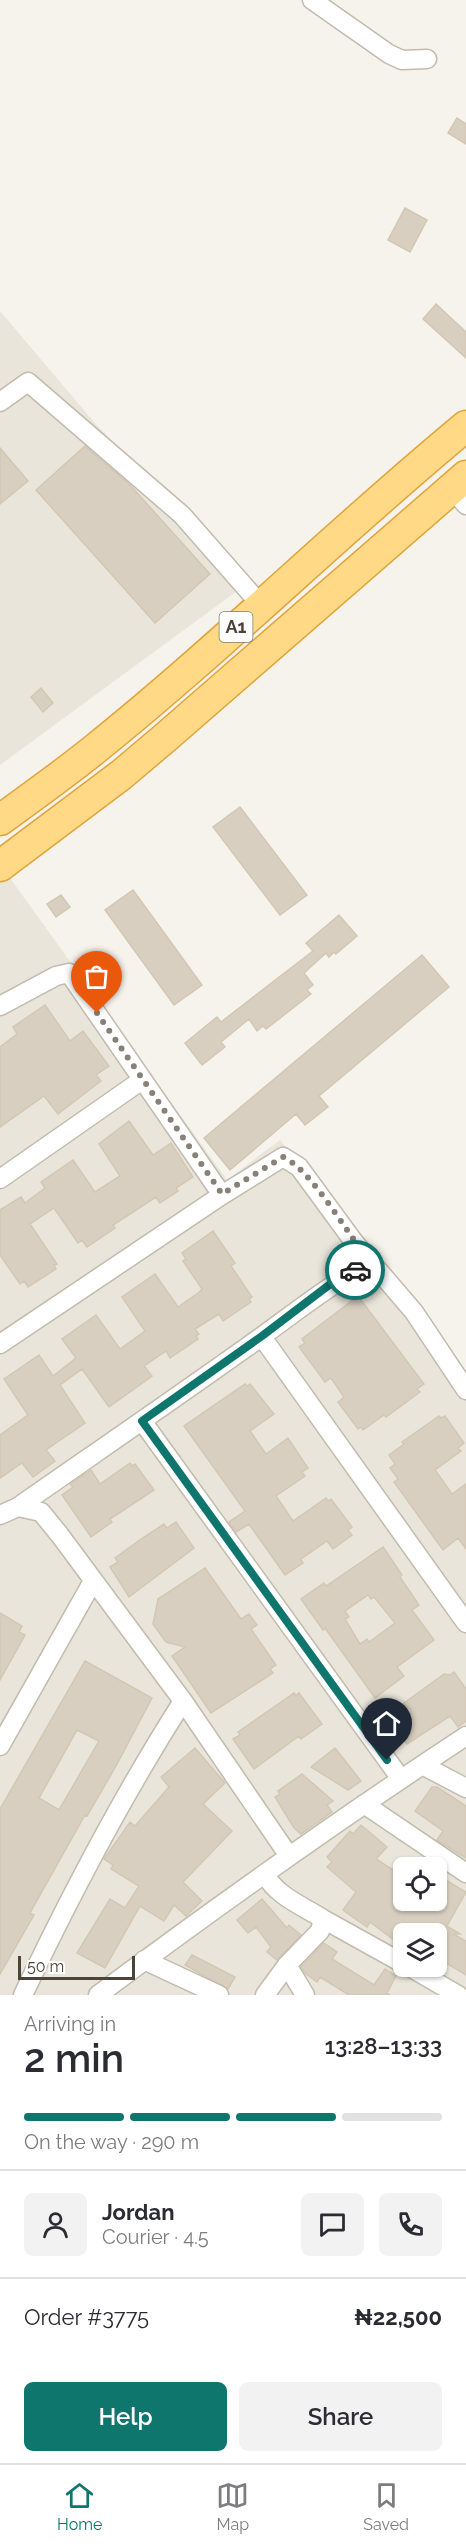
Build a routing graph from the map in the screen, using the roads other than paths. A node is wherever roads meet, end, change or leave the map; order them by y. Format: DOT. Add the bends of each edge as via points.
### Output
graph roads {
  1 [pos="312,0"];
  2 [pos="427,59"];
  3 [pos="0,402"];
  4 [pos="466,426"];
  5 [pos="461,490"];
  6 [pos="261,605"];
  7 [pos="0,820"];
  8 [pos="0,866"];
  9 [pos="0,1006"];
  10 [pos="142,1080"];
  11 [pos="0,1179"];
  12 [pos="222,1194"];
  13 [pos="370,1262"];
  14 [pos="262,1336"];
  15 [pos="0,1344"];
  16 [pos="466,1390"];
  17 [pos="142,1421"];
  18 [pos="18,1507"];
  19 [pos="0,1515"];
  20 [pos="93,1581"];
  21 [pos="466,1623"];
  22 [pos="183,1701"];
  23 [pos="466,1736"];
  24 [pos="0,1746"];
  25 [pos="422,1765"];
  26 [pos="401,1779"];
  27 [pos="466,1788"];
  28 [pos="364,1804"];
  29 [pos="289,1856"];
  30 [pos="466,1873"];
  31 [pos="265,1874"];
  32 [pos="323,1919"];
  33 [pos="393,1958"];
  34 [pos="144,1960"];
  35 [pos="287,1965"];
  36 [pos="427,1977"];
  37 [pos="23,1995"];
  38 [pos="98,1995"];
  39 [pos="219,1995"];
  40 [pos="265,1995"];
  41 [pos="305,1995"];
  42 [pos="458,1995"];
  1 -- 2 [label="street" via="389,54 402,60"];
  3 -- 6 [label="street" via="28,382 182,515"];
  4 -- 6 [label="highway, A1" via="388,490"];
  5 -- 8 [label="highway, A1" via="157,745"];
  6 -- 7 [label="highway, A1" via="95,749"];
  9 -- 10 [label="street" via="69,973"];
  10 -- 11 [label="street"];
  10 -- 12 [label="street"];
  12 -- 13 [label="street" via="283,1157 315,1187"];
  12 -- 15 [label="street"];
  13 -- 14 [label="street" via="333,1282"];
  13 -- 16 [label="street" via="414,1312"];
  14 -- 17 [label="street"];
  14 -- 21 [label="street"];
  17 -- 18 [label="street"];
  17 -- 26 [label="street"];
  18 -- 19 [label="street"];
  18 -- 20 [label="street" via="41,1512"];
  20 -- 22 [label="street"];
  20 -- 24 [label="street"];
  22 -- 29 [label="street"];
  22 -- 37 [label="street" via="134,1780"];
  23 -- 25 [label="street"];
  25 -- 26 [label="street"];
  25 -- 27 [label="street"];
  26 -- 28 [label="street"];
  28 -- 29 [label="street"];
  28 -- 30 [label="street"];
  29 -- 31 [label="street"];
  31 -- 32 [label="street" via="277,1889"];
  31 -- 34 [label="street"];
  32 -- 33 [label="street"];
  32 -- 35 [label="street" via="320,1931"];
  34 -- 38 [label="street"];
  34 -- 39 [label="street"];
  35 -- 40 [label="street"];
  35 -- 41 [label="street"];
  36 -- 42 [label="street"];
}
